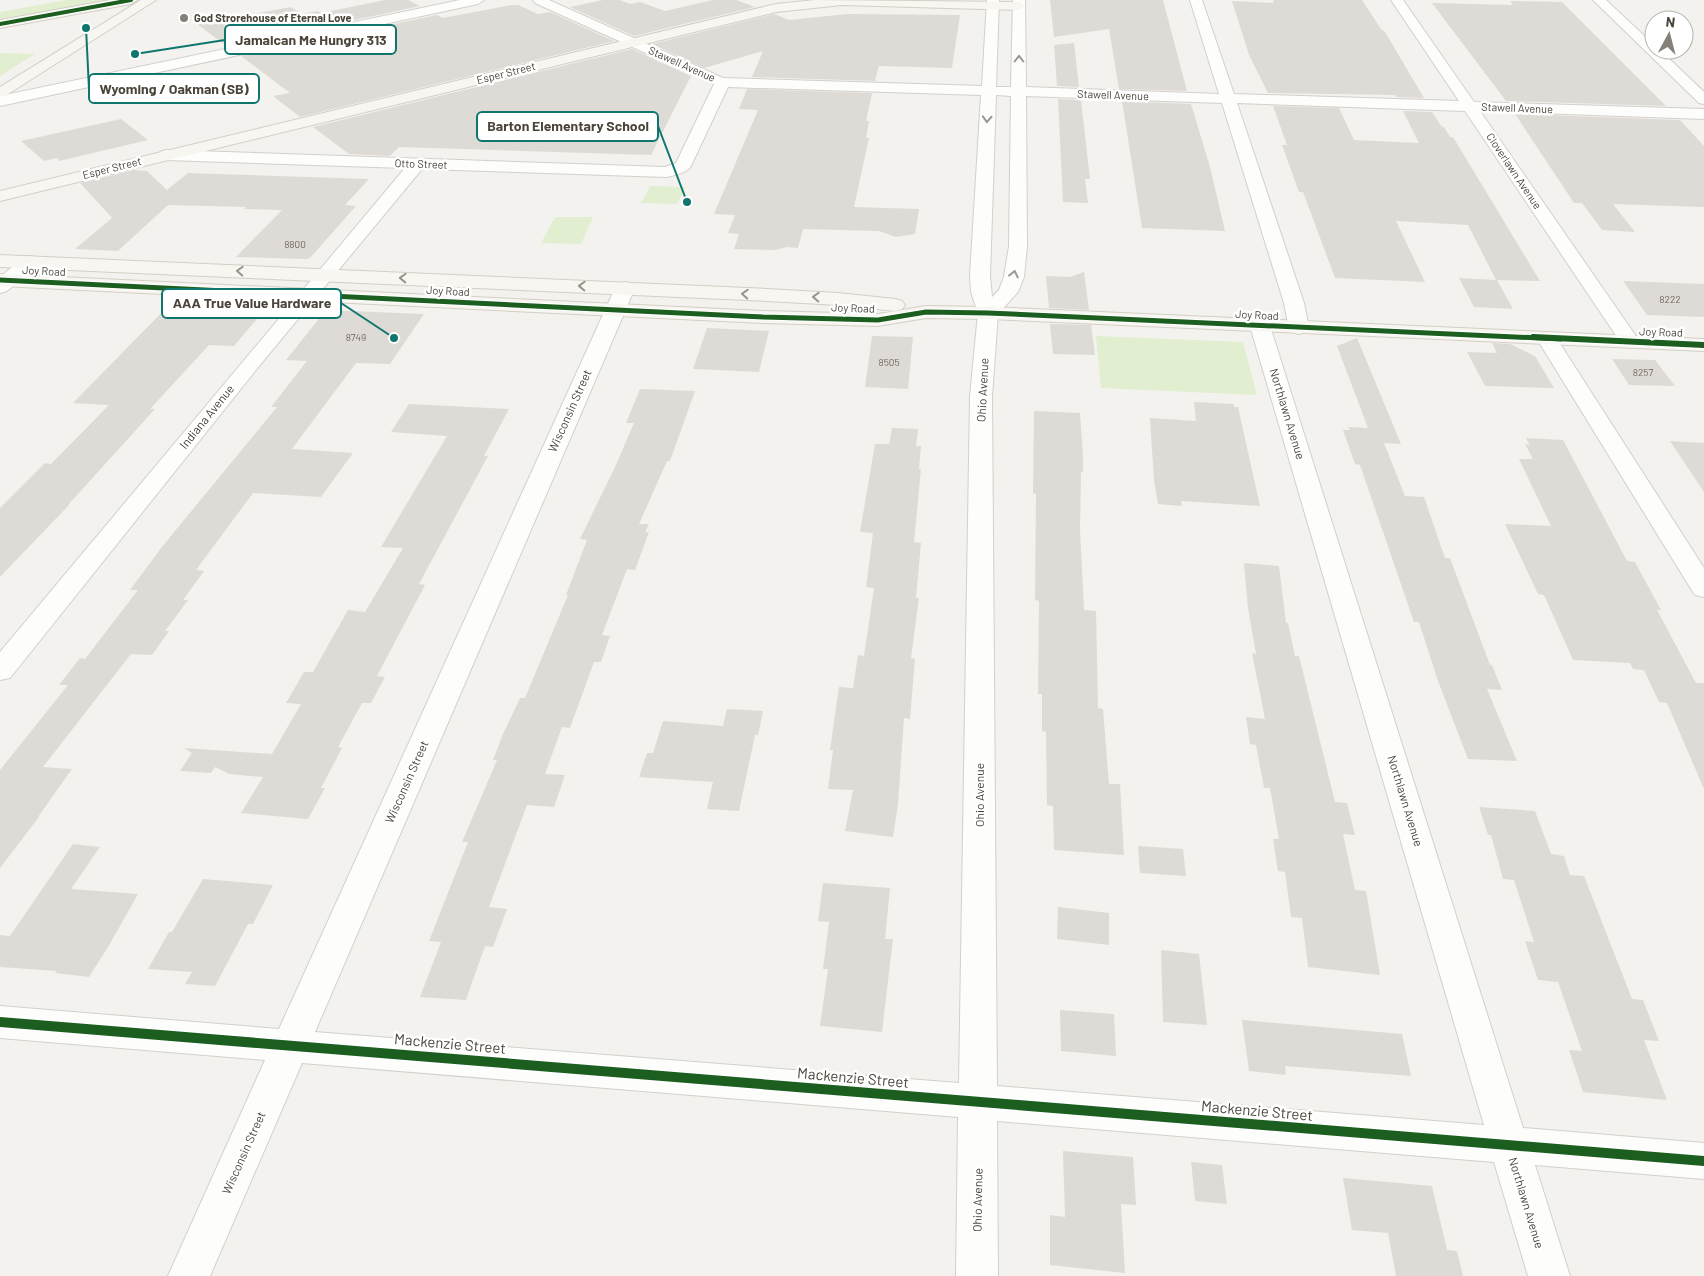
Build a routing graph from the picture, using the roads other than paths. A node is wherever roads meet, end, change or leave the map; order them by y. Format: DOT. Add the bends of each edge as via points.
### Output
graph roads {
  1 [pos="131,0"];
  2 [pos="150,0"];
  3 [pos="478,0"];
  4 [pos="539,0"];
  5 [pos="1196,0"];
  6 [pos="1397,0"];
  7 [pos="1599,0"];
  8 [pos="993,2"];
  9 [pos="1019,3"];
  10 [pos="0,24"];
  11 [pos="633,42"];
  12 [pos="720,82"];
  13 [pos="988,91"];
  14 [pos="1019,92"];
  15 [pos="0,93"];
  16 [pos="1226,99"];
  17 [pos="1704,100"];
  18 [pos="0,101"];
  19 [pos="1471,107"];
  20 [pos="1704,114"];
  21 [pos="166,155"];
  22 [pos="417,164"];
  23 [pos="984,185"];
  24 [pos="1019,186"];
  25 [pos="0,196"];
  26 [pos="0,261"];
  27 [pos="30,262"];
  28 [pos="324,275"];
  29 [pos="3,282"];
  30 [pos="306,296"];
  31 [pos="620,299"];
  32 [pos="988,313"];
  33 [pos="1260,326"];
  34 [pos="1299,328"];
  35 [pos="1547,339"];
  36 [pos="1630,342"];
  37 [pos="1704,345"];
  38 [pos="1704,589"];
  39 [pos="0,671"];
  40 [pos="0,1022"];
  41 [pos="292,1045"];
  42 [pos="979,1103"];
  43 [pos="1509,1145"];
  44 [pos="1704,1161"];
  45 [pos="189,1276"];
  46 [pos="977,1276"];
  47 [pos="1549,1276"];
  1 -- 10 [label="street"];
  2 -- 15 [label="street"];
  3 -- 18 [label="street"];
  4 -- 11 [label="street, Stawell Avenue"];
  5 -- 16 [label="street"];
  6 -- 19 [label="street, Cloverlawn Avenue"];
  7 -- 17 [label="street"];
  8 -- 9 [label="street, Esper Street"];
  8 -- 11 [label="street, Esper Street" via="813,3 763,11"];
  8 -- 13 [label="street, Ohio Avenue"];
  14 -- 9 [label="street, one-way"];
  11 -- 12 [label="street, Stawell Avenue"];
  11 -- 21 [label="street, Esper Street"];
  12 -- 13 [label="street, Stawell Avenue"];
  12 -- 22 [label="street, Otto Street" via="721,86 683,166 676,170 655,173"];
  13 -- 14 [label="street, Stawell Avenue"];
  13 -- 23 [label="street, Ohio Avenue, one-way"];
  14 -- 16 [label="street, Stawell Avenue"];
  14 -- 24 [label="street"];
  16 -- 19 [label="street, Stawell Avenue"];
  16 -- 34 [label="street" via="1294,303"];
  19 -- 20 [label="street, Stawell Avenue"];
  19 -- 36 [label="street, Cloverlawn Avenue"];
  21 -- 22 [label="street, Otto Street"];
  21 -- 25 [label="street, Esper Street"];
  22 -- 28 [label="street, Indiana Avenue"];
  23 -- 24 [label="street"];
  23 -- 32 [label="street, Ohio Avenue" via="980,276"];
  32 -- 24 [label="street, one-way" via="1008,292 1014,277"];
  26 -- 27 [label="street, Joy Road"];
  28 -- 27 [label="street, Joy Road, one-way"];
  27 -- 29 [label="street"];
  28 -- 30 [label="street, Indiana Avenue"];
  31 -- 28 [label="street, Joy Road, one-way"];
  29 -- 30 [label="street, Joy Road"];
  30 -- 31 [label="street, Joy Road"];
  30 -- 39 [label="street, Indiana Avenue"];
  31 -- 32 [label="street, Joy Road" via="878,320 926,312"];
  31 -- 41 [label="street, Wisconsin Street"];
  32 -- 33 [label="street, Joy Road"];
  32 -- 42 [label="street, Ohio Avenue" via="981,392"];
  33 -- 34 [label="street, Joy Road"];
  33 -- 43 [label="street, Northlawn Avenue"];
  34 -- 35 [label="street, Joy Road"];
  35 -- 36 [label="street, Joy Road"];
  35 -- 38 [label="street"];
  36 -- 37 [label="street, Joy Road"];
  40 -- 41 [label="street, Mackenzie Street"];
  41 -- 42 [label="street, Mackenzie Street"];
  41 -- 45 [label="street, Wisconsin Street"];
  42 -- 43 [label="street, Mackenzie Street"];
  42 -- 46 [label="street, Ohio Avenue"];
  43 -- 44 [label="street, Mackenzie Street"];
  43 -- 47 [label="street, Northlawn Avenue"];
}
